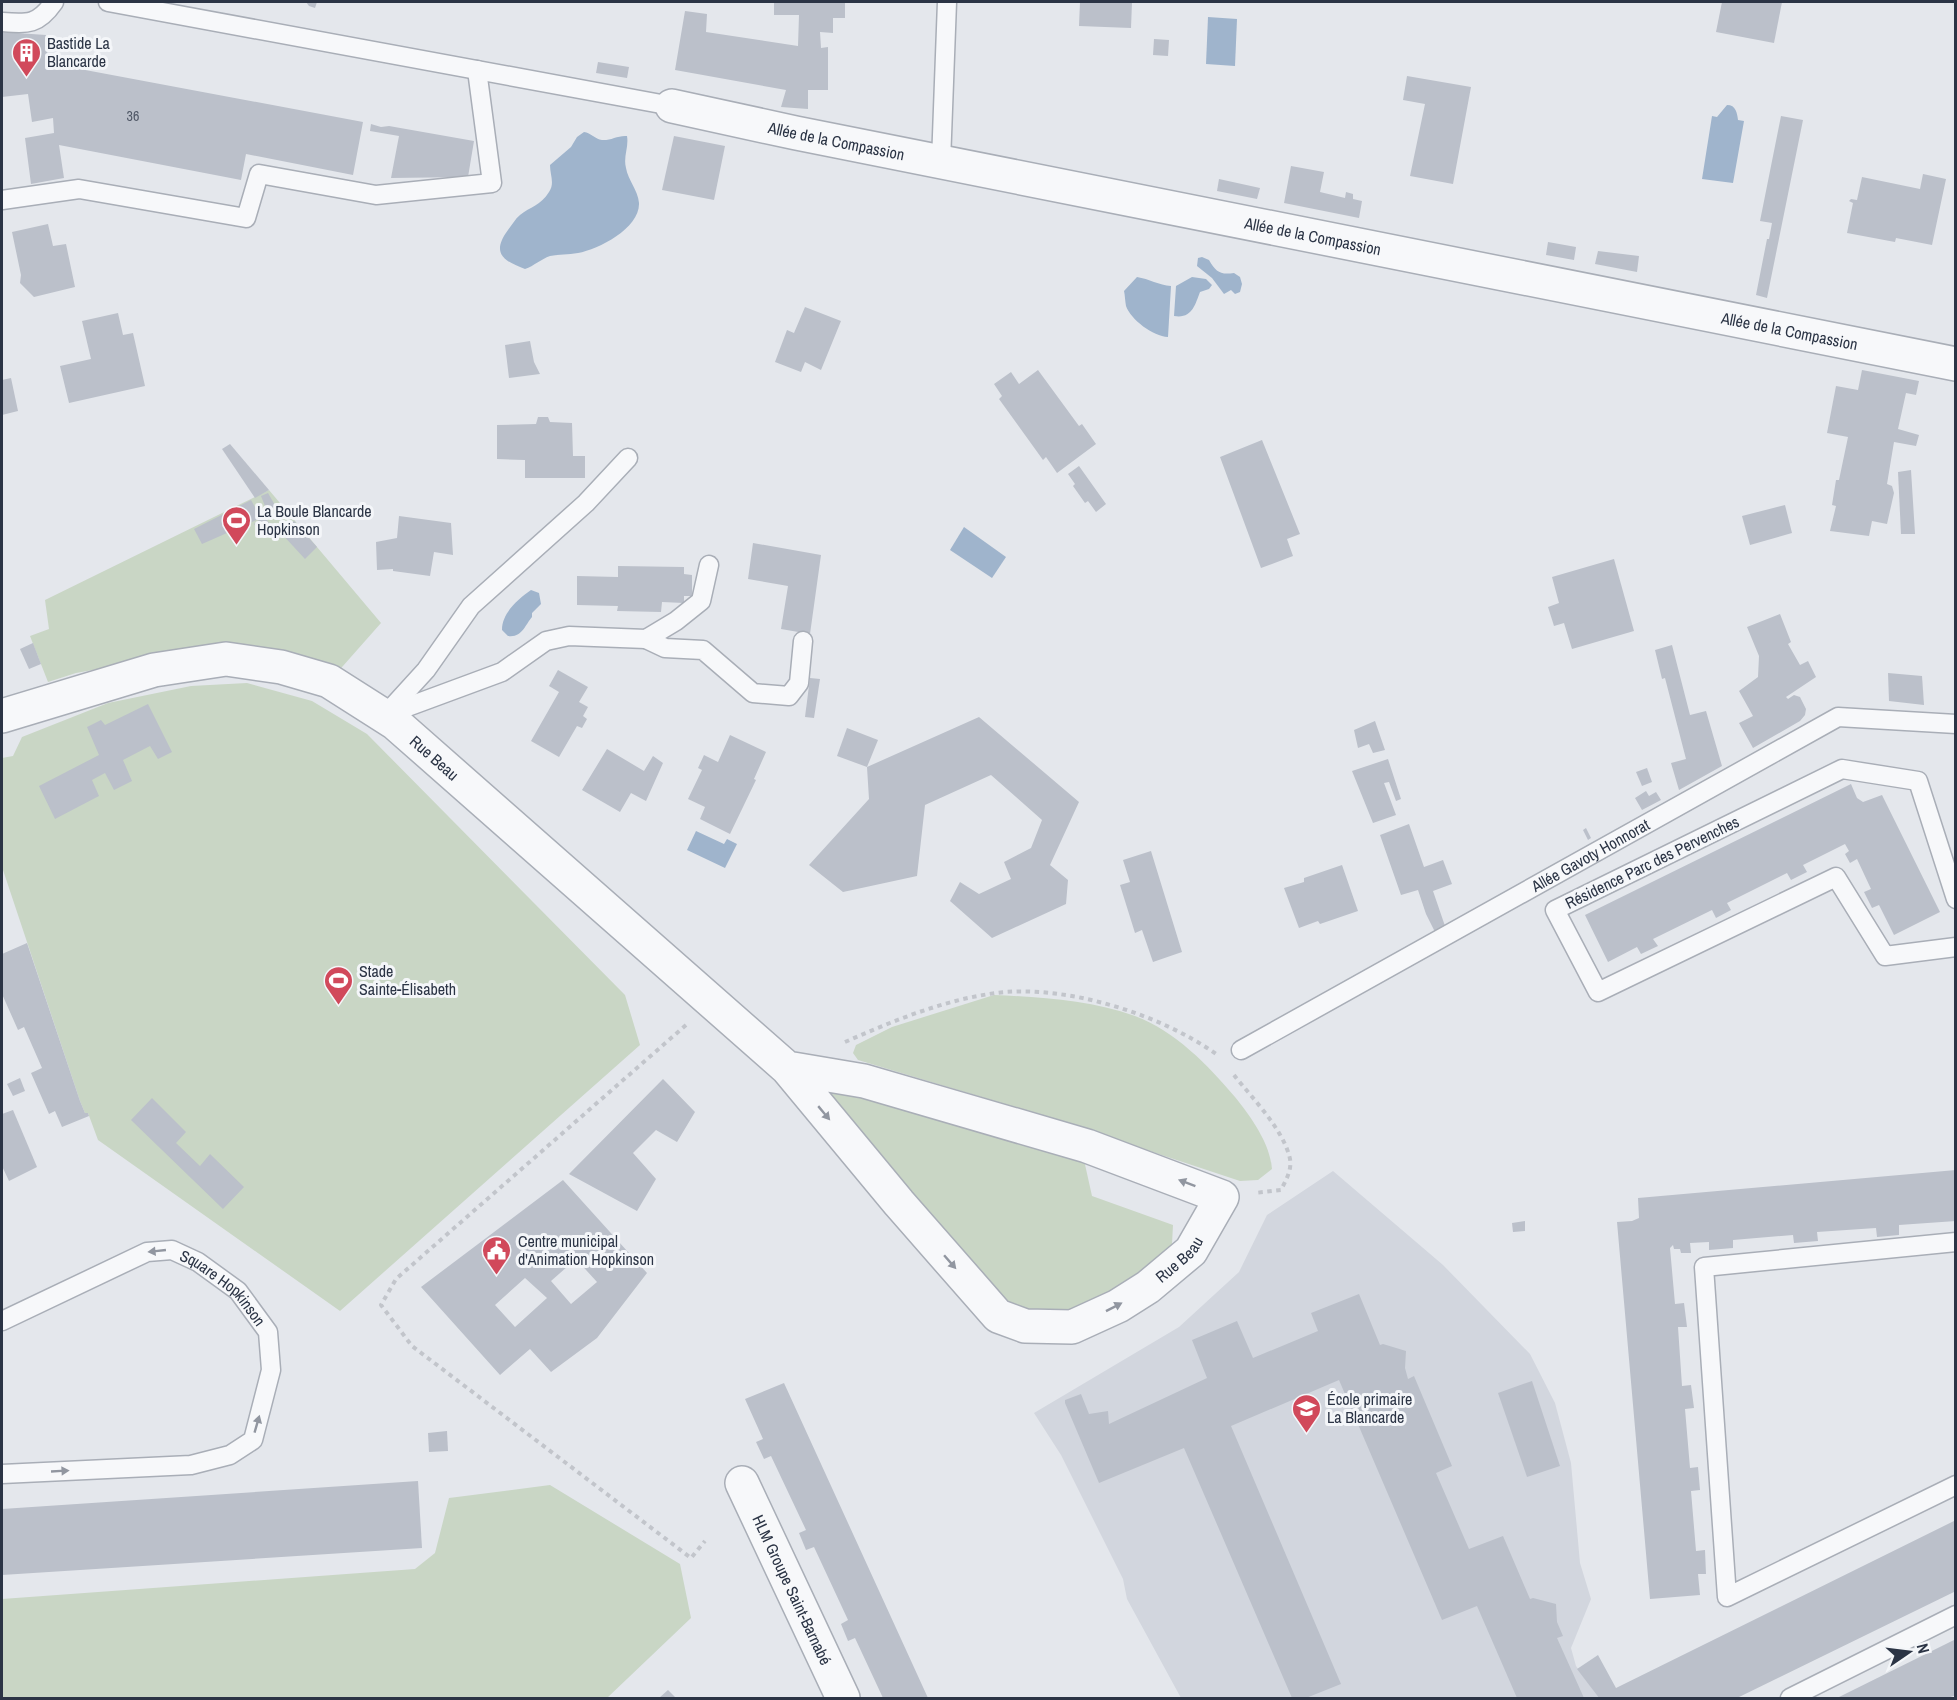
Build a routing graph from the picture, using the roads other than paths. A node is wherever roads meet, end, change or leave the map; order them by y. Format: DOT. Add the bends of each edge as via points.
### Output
graph roads {
  1 [pos="54,2"];
  2 [pos="108,2"];
  3 [pos="947,2"];
  4 [pos="2,22"];
  5 [pos="477,70"];
  6 [pos="672,106"];
  7 [pos="941,162"];
  8 [pos="2,200"];
  9 [pos="1956,364"];
  10 [pos="628,458"];
  11 [pos="709,565"];
  12 [pos="646,639"];
  13 [pos="802,641"];
  14 [pos="2,713"];
  15 [pos="383,716"];
  16 [pos="1956,724"];
  17 [pos="1956,899"];
  18 [pos="1956,947"];
  19 [pos="1241,1050"];
  20 [pos="787,1068"];
  21 [pos="1956,1242"];
  22 [pos="2,1321"];
  23 [pos="2,1474"];
  24 [pos="742,1483"];
  25 [pos="1956,1485"];
  26 [pos="1956,1615"];
  27 [pos="843,1698"];
  28 [pos="1790,1698"];
  1 -- 4 [label="lane" via="44,17 23,23"];
  2 -- 5 [label="lane"];
  3 -- 7 [label="lane"];
  5 -- 6 [label="lane"];
  5 -- 8 [label="lane" via="492,183 376,195 259,174 246,218 79,189"];
  6 -- 7 [label="street, Allée de la Compassion"];
  7 -- 9 [label="street, Allée de la Compassion"];
  10 -- 15 [label="lane" via="586,503 471,606 426,670"];
  11 -- 12 [label="lane" via="700,601"];
  12 -- 13 [label="lane" via="665,648 703,650 753,693 789,696 799,683"];
  12 -- 15 [label="lane" via="569,636 546,641 502,672"];
  14 -- 15 [label="street, Rue Beau" via="154,670 226,659 281,667 328,681"];
  15 -- 20 [label="street, Rue Beau"];
  16 -- 19 [label="lane, Allée Gavoty Honnorat" via="1838,717"];
  17 -- 18 [label="lane, Résidence Parc des Pervenches" via="1918,781 1842,769 1555,910 1598,992 1836,877 1885,956"];
  20 -- 20 [label="street, Rue Beau, one-way" via="998,1316 1025,1326 1072,1326 1118,1306 1148,1287 1191,1251 1222,1197 1075,1143 864,1081"];
  21 -- 25 [label="lane" via="1704,1267 1727,1597"];
  23 -- 22 [label="lane, Square Hopkinson, one-way" via="191,1465 230,1455 253,1440 271,1370 268,1332 238,1291 198,1262 172,1250 147,1252"];
  24 -- 27 [label="street, HLM Groupe Saint-Barnabé"];
  26 -- 28 [label="lane"];
}
